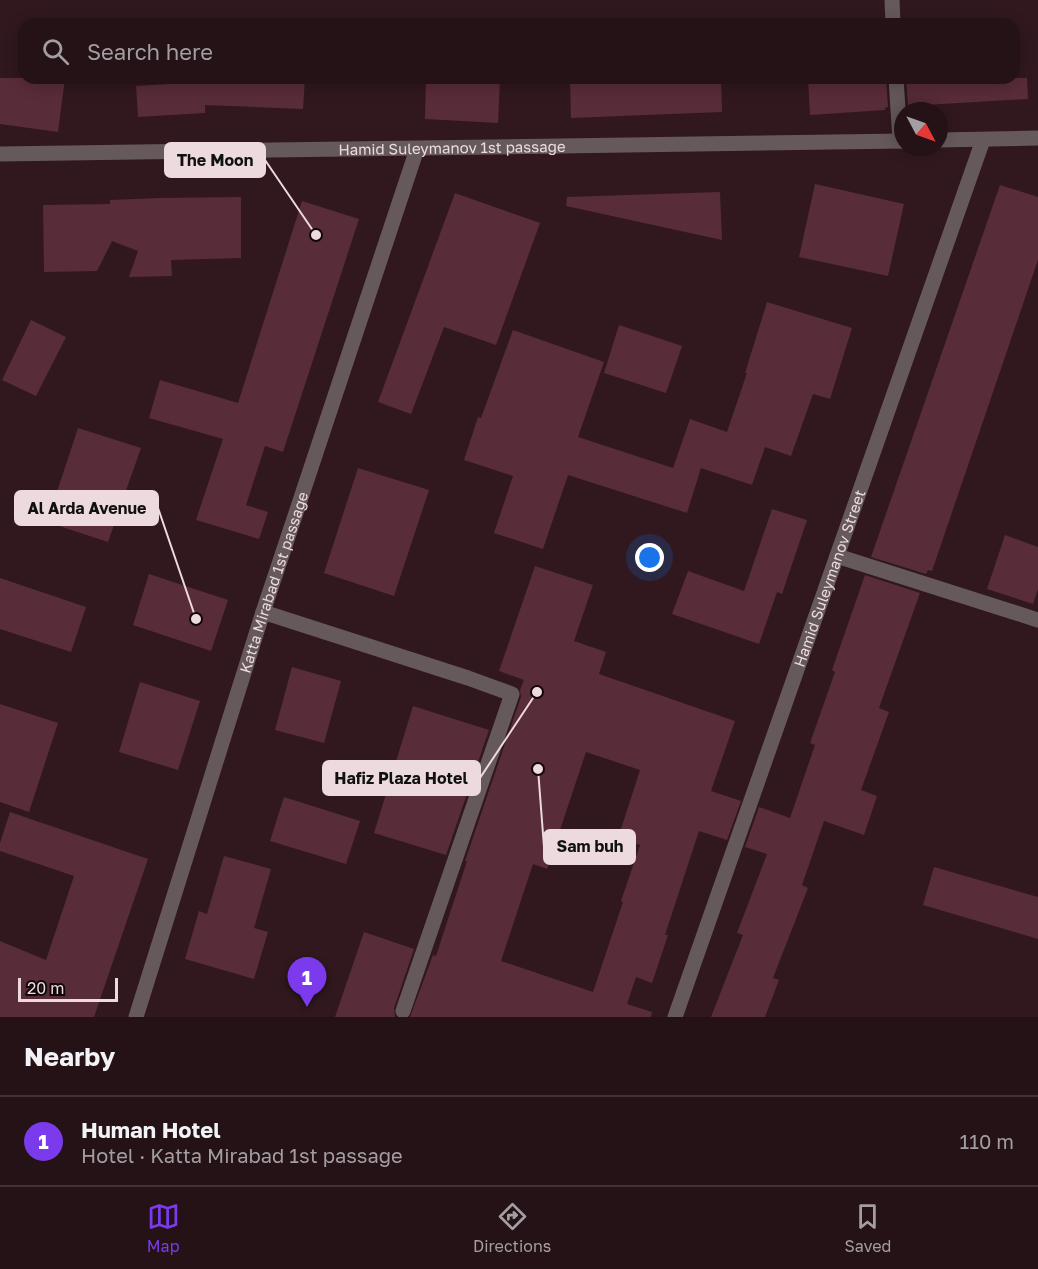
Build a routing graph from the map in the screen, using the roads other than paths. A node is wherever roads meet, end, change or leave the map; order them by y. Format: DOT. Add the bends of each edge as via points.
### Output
graph roads {
  1 [pos="892,0"];
  2 [pos="893,18"];
  3 [pos="897,84"];
  4 [pos="898,102"];
  5 [pos="1038,138"];
  6 [pos="948,140"];
  7 [pos="983,140"];
  8 [pos="894,141"];
  9 [pos="417,149"];
  10 [pos="0,154"];
  11 [pos="837,556"];
  12 [pos="263,612"];
  13 [pos="1038,620"];
  14 [pos="403,1011"];
  15 [pos="136,1017"];
  16 [pos="675,1017"];
  1 -- 2 [label="street"];
  3 -- 4 [label="street"];
  5 -- 7 [label="street"];
  6 -- 7 [label="street"];
  7 -- 11 [label="street, Hamid Suleymanov Street"];
  8 -- 9 [label="street, Hamid Suleymanov 1st passage"];
  9 -- 10 [label="street, Hamid Suleymanov 1st passage"];
  9 -- 12 [label="street, Katta Mirabad 1st passage"];
  11 -- 13 [label="street"];
  11 -- 16 [label="street, Hamid Suleymanov Street"];
  12 -- 14 [label="street" via="512,694"];
  12 -- 15 [label="street, Katta Mirabad 1st passage"];
}
